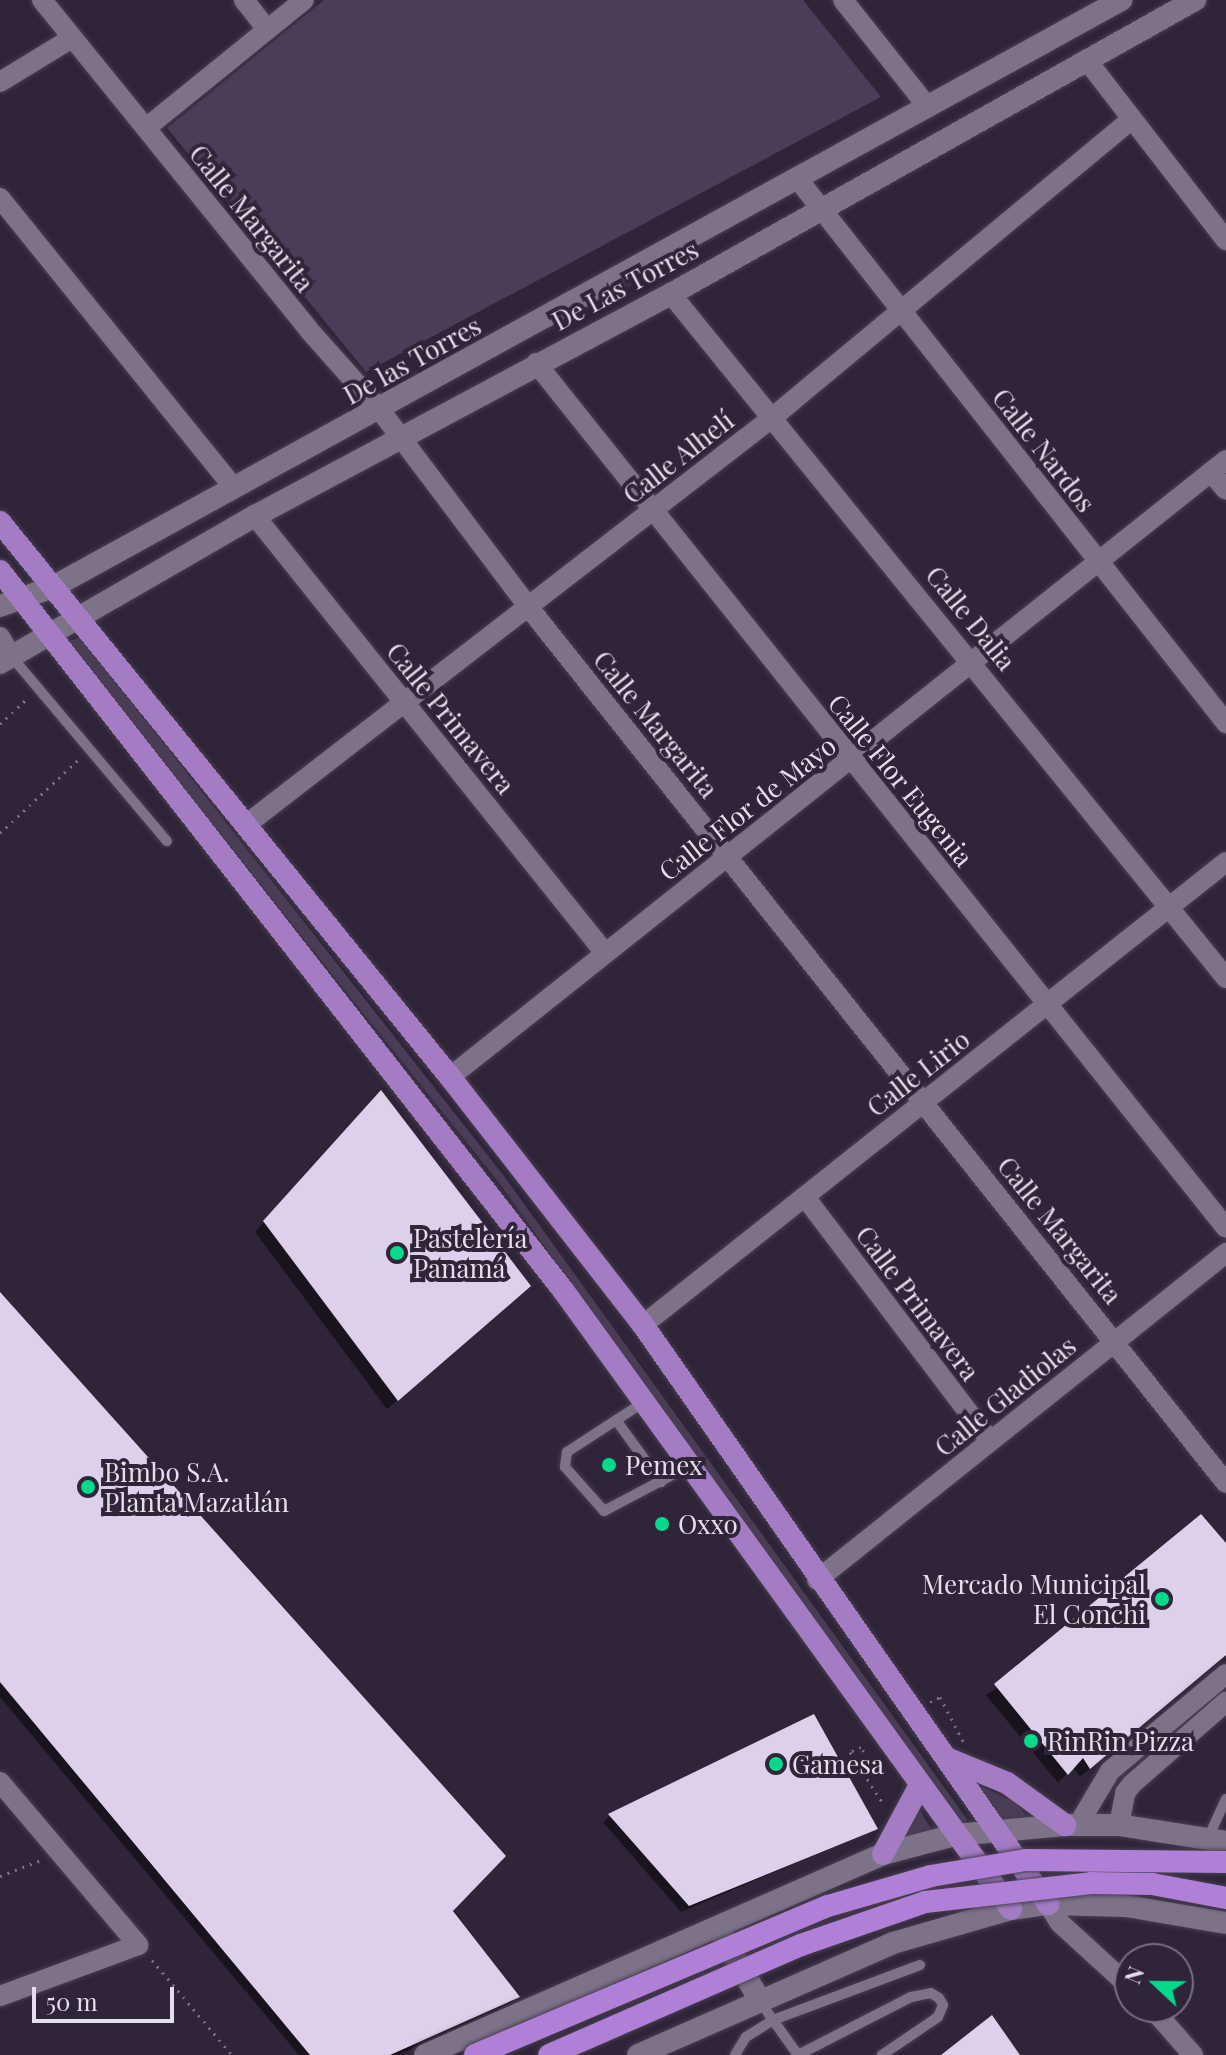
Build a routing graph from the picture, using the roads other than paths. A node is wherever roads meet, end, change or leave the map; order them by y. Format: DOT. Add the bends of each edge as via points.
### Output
graph roads {
  1 [pos="42,0"];
  2 [pos="244,0"];
  3 [pos="304,0"];
  4 [pos="843,0"];
  5 [pos="1121,0"];
  6 [pos="1195,0"];
  7 [pos="267,29"];
  8 [pos="72,38"];
  9 [pos="1089,63"];
  10 [pos="0,82"];
  11 [pos="927,106"];
  12 [pos="1131,120"];
  13 [pos="146,128"];
  14 [pos="797,178"];
  15 [pos="0,198"];
  16 [pos="820,212"];
  17 [pos="1226,240"];
  18 [pos="671,294"];
  19 [pos="902,314"];
  20 [pos="536,363"];
  21 [pos="380,410"];
  22 [pos="773,417"];
  23 [pos="400,437"];
  24 [pos="1219,466"];
  25 [pos="234,488"];
  26 [pos="1226,490"];
  27 [pos="649,511"];
  28 [pos="255,516"];
  29 [pos="0,522"];
  30 [pos="1099,561"];
  31 [pos="0,571"];
  32 [pos="53,587"];
  33 [pos="22,598"];
  34 [pos="0,606"];
  35 [pos="530,609"];
  36 [pos="79,617"];
  37 [pos="51,633"];
  38 [pos="4,652"];
  39 [pos="974,662"];
  40 [pos="407,703"];
  41 [pos="1226,723"];
  42 [pos="853,760"];
  43 [pos="247,824"];
  44 [pos="167,841"];
  45 [pos="728,854"];
  46 [pos="1226,862"];
  47 [pos="1170,907"];
  48 [pos="605,953"];
  49 [pos="1226,978"];
  50 [pos="1046,1005"];
  51 [pos="450,1077"];
  52 [pos="925,1101"];
  53 [pos="805,1197"];
  54 [pos="1226,1228"];
  55 [pos="1226,1253"];
  56 [pos="643,1325"];
  57 [pos="1116,1341"];
  58 [pos="644,1402"];
  59 [pos="616,1420"];
  60 [pos="990,1441"];
  61 [pos="690,1465"];
  62 [pos="661,1482"];
  63 [pos="1226,1483"];
  64 [pos="817,1580"];
  65 [pos="1225,1678"];
  66 [pos="1226,1702"];
  67 [pos="956,1753"];
  68 [pos="0,1782"];
  69 [pos="919,1787"];
  70 [pos="1226,1799"];
  71 [pos="1071,1825"];
  72 [pos="1119,1825"];
  73 [pos="991,1829"];
  74 [pos="955,1835"];
  75 [pos="1217,1840"];
  76 [pos="883,1854"];
  77 [pos="1226,1862"];
  78 [pos="1226,1898"];
  79 [pos="1011,1909"];
  80 [pos="1054,1913"];
  81 [pos="1193,1916"];
  82 [pos="1226,1923"];
  83 [pos="717,1927"];
  84 [pos="920,1965"];
  85 [pos="1114,1971"];
  86 [pos="0,1996"];
  87 [pos="759,1999"];
  88 [pos="773,2020"];
  89 [pos="1165,2023"];
  90 [pos="656,2050"];
  91 [pos="425,2055"];
  92 [pos="475,2055"];
  93 [pos="549,2055"];
  94 [pos="638,2055"];
  95 [pos="735,2055"];
  96 [pos="798,2055"];
  97 [pos="882,2055"];
  98 [pos="1193,2055"];
  1 -- 8 [label="street, Calle Margarita"];
  2 -- 7 [label="street"];
  3 -- 7 [label="street"];
  4 -- 11 [label="street"];
  5 -- 11 [label="street, De las Torres"];
  6 -- 9 [label="street, De Las Torres"];
  7 -- 13 [label="street"];
  8 -- 10 [label="street"];
  8 -- 13 [label="street, Calle Margarita"];
  9 -- 12 [label="street"];
  9 -- 16 [label="street, De Las Torres"];
  11 -- 14 [label="street, De las Torres"];
  12 -- 17 [label="street"];
  12 -- 19 [label="street, Calle Alhelí"];
  13 -- 21 [label="street, Calle Margarita"];
  14 -- 16 [label="street"];
  14 -- 21 [label="street, De las Torres"];
  15 -- 25 [label="street"];
  16 -- 18 [label="street, De Las Torres"];
  16 -- 19 [label="street, Calle Nardos"];
  18 -- 20 [label="street, De Las Torres"];
  18 -- 22 [label="street, Calle Dalia"];
  19 -- 22 [label="street, Calle Alhelí"];
  19 -- 30 [label="street, Calle Nardos"];
  20 -- 23 [label="street, De Las Torres"];
  20 -- 27 [label="street, Calle Flor Eugenia"];
  21 -- 23 [label="street, Calle Margarita"];
  21 -- 25 [label="street, De las Torres"];
  22 -- 27 [label="street, Calle Alhelí"];
  22 -- 39 [label="street, Calle Dalia"];
  23 -- 28 [label="street, De Las Torres"];
  23 -- 35 [label="street, Calle Margarita"];
  24 -- 26 [label="street"];
  24 -- 30 [label="street, Calle Flor de Mayo"];
  25 -- 32 [label="street, De las Torres"];
  27 -- 35 [label="street, Calle Alhelí"];
  27 -- 42 [label="street, Calle Flor Eugenia"];
  28 -- 36 [label="street, De Las Torres"];
  28 -- 40 [label="street, Calle Primavera"];
  29 -- 32 [label="main road"];
  30 -- 39 [label="street, Calle Flor de Mayo"];
  30 -- 41 [label="street, Calle Nardos"];
  31 -- 33 [label="main road"];
  32 -- 33 [label="street, De las Torres"];
  32 -- 36 [label="main road"];
  33 -- 34 [label="street, De las Torres"];
  33 -- 37 [label="main road"];
  35 -- 40 [label="street, Calle Alhelí"];
  35 -- 45 [label="street, Calle Margarita"];
  36 -- 37 [label="street, De Las Torres"];
  36 -- 43 [label="main road"];
  37 -- 38 [label="street, De Las Torres"];
  37 -- 58 [label="main road" via="563,1290"];
  38 -- 44 [label="lane"];
  39 -- 42 [label="street, Calle Flor de Mayo"];
  39 -- 47 [label="street, Calle Dalia"];
  40 -- 43 [label="street, Calle Alhelí"];
  40 -- 48 [label="street, Calle Primavera"];
  42 -- 45 [label="street, Calle Flor de Mayo"];
  42 -- 50 [label="street, Calle Flor Eugenia"];
  43 -- 51 [label="main road"];
  45 -- 48 [label="street, Calle Flor de Mayo"];
  45 -- 52 [label="street, Calle Margarita"];
  46 -- 47 [label="street, Calle Lirio"];
  47 -- 49 [label="street, Calle Dalia"];
  47 -- 50 [label="street, Calle Lirio"];
  48 -- 51 [label="street, Calle Flor de Mayo"];
  50 -- 52 [label="street, Calle Lirio"];
  50 -- 54 [label="street, Calle Flor Eugenia"];
  51 -- 56 [label="main road"];
  52 -- 53 [label="street, Calle Lirio"];
  52 -- 57 [label="street, Calle Margarita"];
  53 -- 56 [label="street, Calle Lirio"];
  53 -- 60 [label="street, Calle Primavera"];
  55 -- 57 [label="street, Calle Gladiolas"];
  56 -- 64 [label="main road"];
  57 -- 60 [label="street, Calle Gladiolas"];
  57 -- 63 [label="street, Calle Margarita"];
  58 -- 59 [label="lane"];
  58 -- 61 [label="main road"];
  59 -- 62 [label="lane"];
  59 -- 62 [label="lane" via="567,1452 565,1467 604,1511"];
  60 -- 64 [label="street, Calle Gladiolas"];
  61 -- 62 [label="lane"];
  61 -- 69 [label="main road"];
  64 -- 67 [label="main road"];
  65 -- 71 [label="street" via="1110,1771"];
  66 -- 72 [label="street" via="1132,1784"];
  67 -- 71 [label="main road"];
  67 -- 73 [label="main road"];
  68 -- 86 [label="street" via="138,1945"];
  69 -- 74 [label="main road"];
  69 -- 76 [label="main road"];
  70 -- 75 [label="lane"];
  71 -- 72 [label="street"];
  71 -- 73 [label="street"];
  72 -- 75 [label="street"];
  73 -- 74 [label="street"];
  73 -- 80 [label="main road"];
  74 -- 76 [label="street"];
  74 -- 79 [label="main road"];
  75 -- 81 [label="street" via="1189,1876"];
  76 -- 83 [label="street"];
  77 -- 92 [label="highway, bridge" via="1026,1860 931,1876 828,1906"];
  78 -- 93 [label="highway, bridge" via="1152,1884 1091,1883 925,1902 801,1945"];
  79 -- 80 [label="street"];
  79 -- 87 [label="street" via="939,1926"];
  80 -- 81 [label="street" via="1126,1906"];
  80 -- 85 [label="street"];
  81 -- 82 [label="street"];
  83 -- 87 [label="street"];
  83 -- 91 [label="street"];
  84 -- 88 [label="lane"];
  87 -- 88 [label="lane"];
  87 -- 90 [label="street"];
  88 -- 95 [label="lane" via="746,2037"];
  88 -- 96 [label="lane"];
  89 -- 98 [label="street"];
  90 -- 94 [label="street"];
  96 -- 97 [label="lane" via="911,1997 931,1993 939,1998 943,2005 938,2017"];
}
